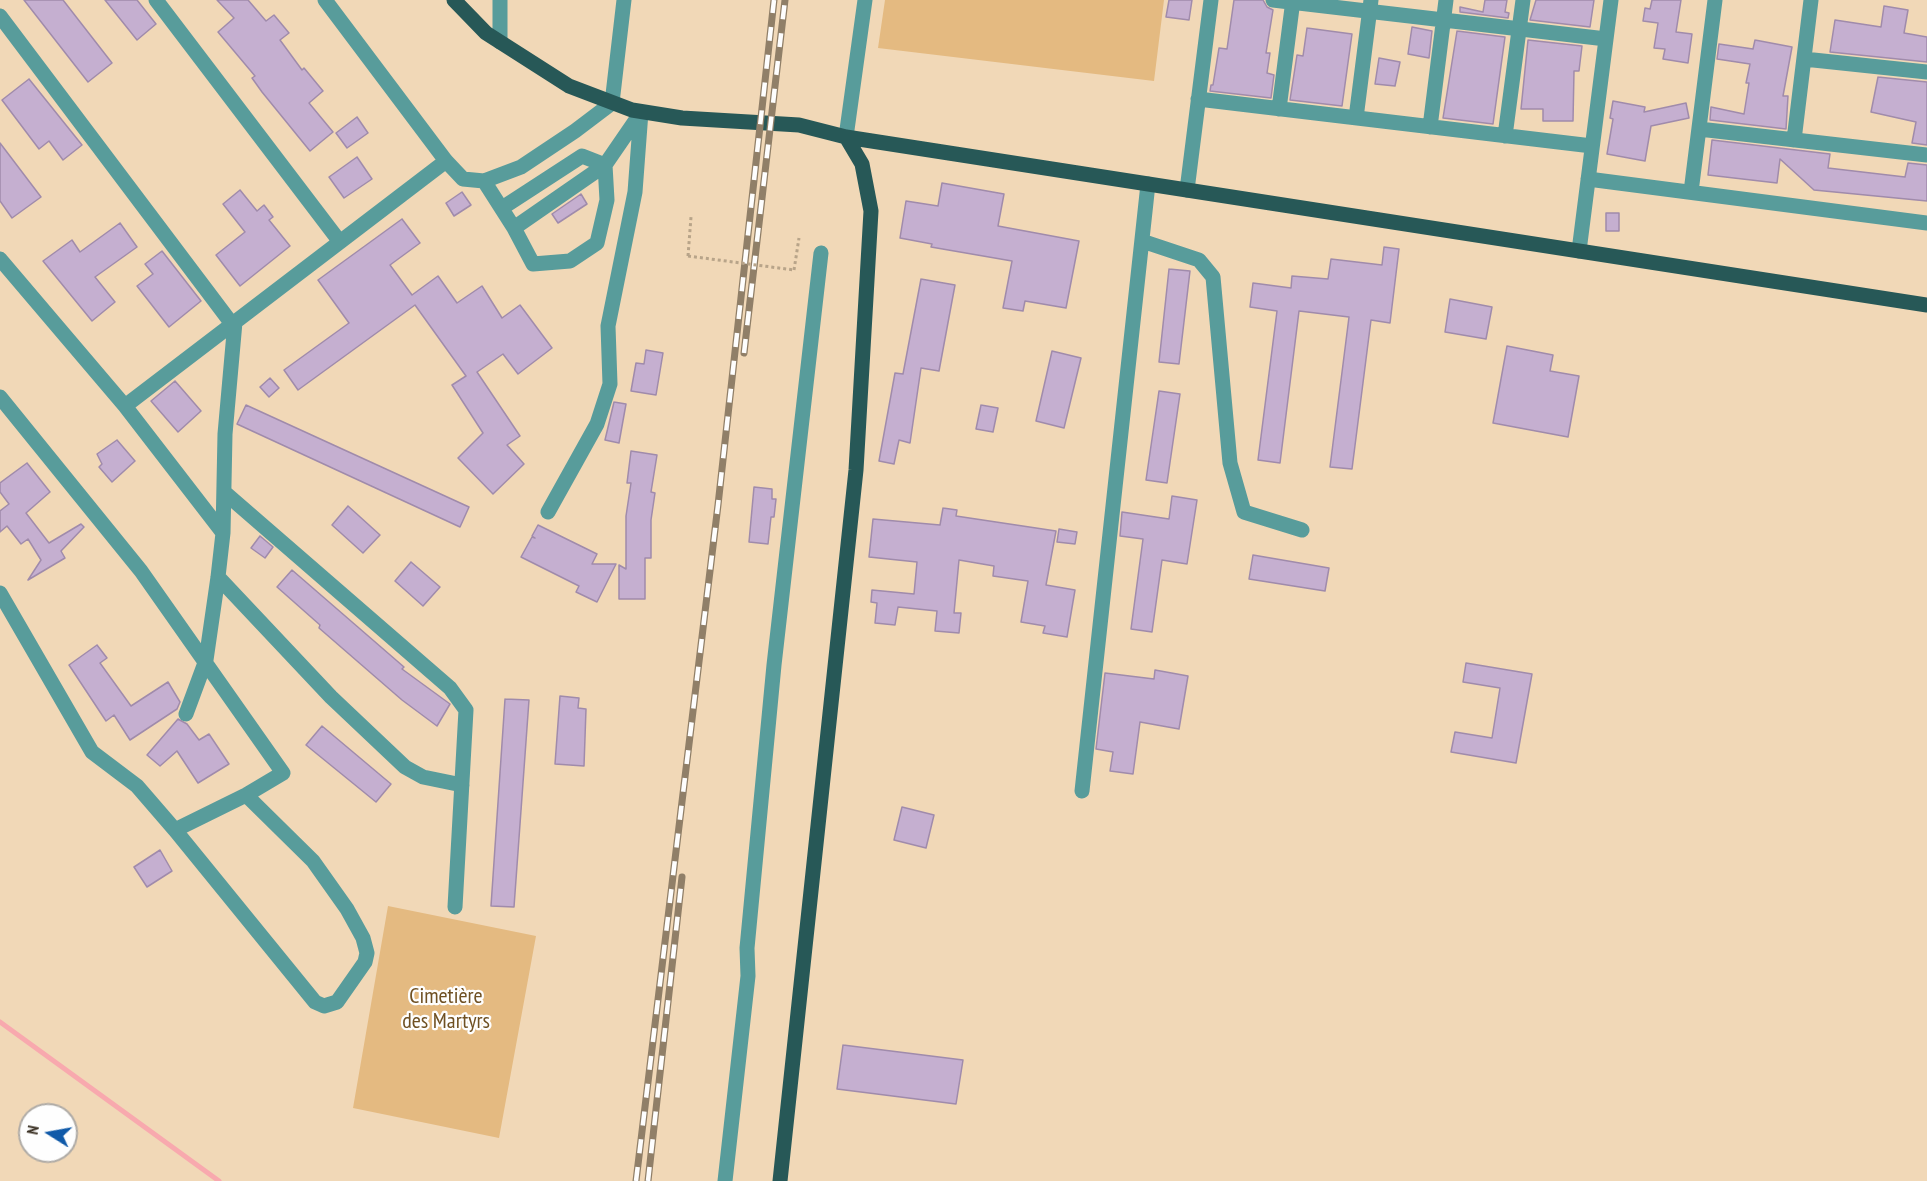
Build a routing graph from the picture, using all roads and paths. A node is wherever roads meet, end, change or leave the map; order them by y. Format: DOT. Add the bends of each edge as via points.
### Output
graph roads {
  1 [pos="156,0"];
  2 [pos="325,0"];
  3 [pos="454,0"];
  4 [pos="500,0"];
  5 [pos="624,0"];
  6 [pos="865,0"];
  7 [pos="1211,0"];
  8 [pos="1273,0"];
  9 [pos="1446,0"];
  10 [pos="1523,0"];
  11 [pos="1611,0"];
  12 [pos="1715,0"];
  13 [pos="1811,0"];
  14 [pos="1293,1"];
  15 [pos="1370,6"];
  16 [pos="0,16"];
  17 [pos="1444,20"];
  18 [pos="1520,28"];
  19 [pos="1606,39"];
  20 [pos="500,42"];
  21 [pos="1804,59"];
  22 [pos="1927,72"];
  23 [pos="1198,99"];
  24 [pos="612,103"];
  25 [pos="1279,108"];
  26 [pos="641,112"];
  27 [pos="1356,118"];
  28 [pos="1430,127"];
  29 [pos="1699,129"];
  30 [pos="846,136"];
  31 [pos="1505,136"];
  32 [pos="1794,140"];
  33 [pos="1592,146"];
  34 [pos="1927,155"];
  35 [pos="446,161"];
  36 [pos="605,165"];
  37 [pos="1588,179"];
  38 [pos="484,181"];
  39 [pos="1148,184"];
  40 [pos="1187,190"];
  41 [pos="1691,192"];
  42 [pos="502,208"];
  43 [pos="691,217"];
  44 [pos="1927,222"];
  45 [pos="514,228"];
  46 [pos="799,238"];
  47 [pos="1142,241"];
  48 [pos="340,242"];
  49 [pos="1578,251"];
  50 [pos="821,253"];
  51 [pos="0,259"];
  52 [pos="1927,305"];
  53 [pos="233,323"];
  54 [pos="0,397"];
  55 [pos="125,406"];
  56 [pos="224,492"];
  57 [pos="548,512"];
  58 [pos="1302,530"];
  59 [pos="224,533"];
  60 [pos="218,577"];
  61 [pos="0,593"];
  62 [pos="206,660"];
  63 [pos="186,714"];
  64 [pos="462,785"];
  65 [pos="1082,791"];
  66 [pos="246,795"];
  67 [pos="175,830"];
  68 [pos="455,907"];
  69 [pos="725,1181"];
  70 [pos="780,1181"];
  1 -- 48 [label="street"];
  2 -- 35 [label="street"];
  3 -- 20 [label="main road"];
  4 -- 20 [label="street"];
  5 -- 24 [label="street"];
  6 -- 30 [label="street"];
  7 -- 23 [label="street"];
  8 -- 14 [label="street"];
  9 -- 17 [label="street"];
  10 -- 18 [label="street"];
  11 -- 19 [label="street"];
  12 -- 29 [label="street"];
  13 -- 21 [label="street"];
  14 -- 15 [label="street"];
  14 -- 25 [label="street"];
  15 -- 17 [label="street"];
  15 -- 27 [label="street"];
  16 -- 53 [label="street"];
  17 -- 18 [label="street"];
  17 -- 28 [label="street"];
  18 -- 19 [label="street"];
  18 -- 31 [label="street"];
  19 -- 33 [label="street"];
  20 -- 24 [label="main road" via="569,86"];
  21 -- 22 [label="street"];
  21 -- 32 [label="street"];
  23 -- 25 [label="street"];
  23 -- 40 [label="street"];
  24 -- 26 [label="main road"];
  24 -- 38 [label="street" via="521,167"];
  25 -- 27 [label="street"];
  26 -- 30 [label="main road" via="799,125"];
  26 -- 36 [label="street"];
  26 -- 57 [label="street" via="635,192 608,327 610,384 597,424"];
  27 -- 28 [label="street"];
  28 -- 31 [label="street"];
  29 -- 32 [label="street"];
  29 -- 41 [label="street"];
  30 -- 39 [label="main road"];
  30 -- 70 [label="main road" via="862,164 871,211 865,339 840,640"];
  31 -- 33 [label="street"];
  32 -- 34 [label="street"];
  33 -- 37 [label="street"];
  35 -- 38 [label="street" via="463,179"];
  35 -- 48 [label="street"];
  36 -- 42 [label="street" via="582,156"];
  36 -- 45 [label="street"];
  36 -- 45 [label="street" via="607,200 597,243 570,261 533,264"];
  37 -- 41 [label="street"];
  37 -- 49 [label="street"];
  38 -- 42 [label="street"];
  39 -- 40 [label="main road"];
  39 -- 47 [label="street"];
  40 -- 49 [label="main road"];
  41 -- 44 [label="street"];
  42 -- 45 [label="street"];
  43 -- 46 [label="path, bridge" via="688,256 794,270"];
  47 -- 58 [label="street" via="1199,261 1213,277 1230,463 1244,512"];
  47 -- 65 [label="street"];
  48 -- 53 [label="street"];
  49 -- 52 [label="main road"];
  50 -- 69 [label="street" via="774,665 747,948 748,976"];
  51 -- 55 [label="street"];
  53 -- 55 [label="street"];
  53 -- 56 [label="street"];
  54 -- 62 [label="street" via="141,571"];
  55 -- 59 [label="street"];
  56 -- 59 [label="street"];
  56 -- 64 [label="street" via="450,688 466,710"];
  59 -- 60 [label="street"];
  60 -- 62 [label="street"];
  60 -- 64 [label="street" via="331,697 405,767 423,777"];
  61 -- 67 [label="street" via="92,752 137,786"];
  62 -- 63 [label="street"];
  62 -- 66 [label="street" via="283,773"];
  64 -- 68 [label="street"];
  66 -- 67 [label="street"];
  66 -- 67 [label="street" via="313,861 363,938 367,953 364,962 337,1002 324,1006 315,1002"];
}
